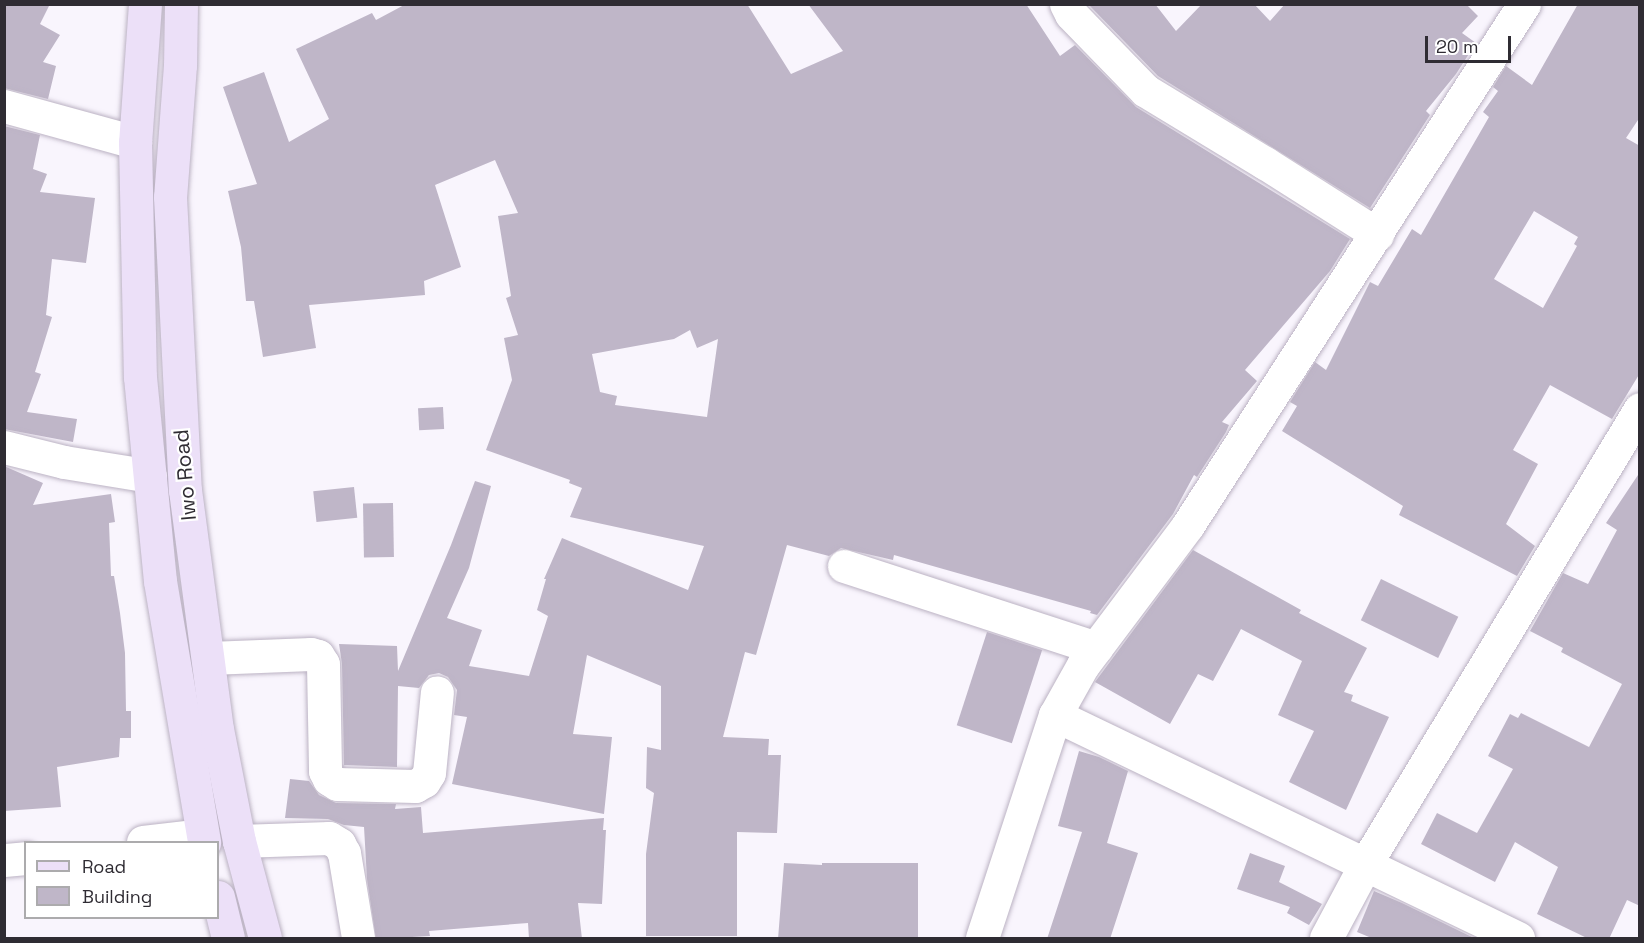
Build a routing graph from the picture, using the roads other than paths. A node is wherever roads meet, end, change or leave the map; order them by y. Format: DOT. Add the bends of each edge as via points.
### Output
graph roads {
  1 [pos="145,4"];
  2 [pos="181,4"];
  3 [pos="1066,4"];
  4 [pos="1519,7"];
  5 [pos="4,106"];
  6 [pos="135,142"];
  7 [pos="1377,234"];
  8 [pos="1640,410"];
  9 [pos="4,447"];
  10 [pos="150,476"];
  11 [pos="844,566"];
  12 [pos="1096,648"];
  13 [pos="209,658"];
  14 [pos="437,692"];
  15 [pos="1055,715"];
  16 [pos="203,839"];
  17 [pos="172,841"];
  18 [pos="239,841"];
  19 [pos="24,858"];
  20 [pos="4,860"];
  21 [pos="1366,863"];
  22 [pos="219,901"];
  23 [pos="228,939"];
  24 [pos="265,939"];
  25 [pos="358,939"];
  26 [pos="982,939"];
  27 [pos="1326,939"];
  28 [pos="1518,939"];
  1 -- 6 [label="main road, Iwo Road"];
  2 -- 13 [label="main road, Iwo Road" via="171,220 185,490"];
  3 -- 7 [label="street" via="1071,14 1146,92"];
  4 -- 7 [label="street"];
  5 -- 6 [label="street"];
  6 -- 10 [label="main road, Iwo Road" via="140,376"];
  7 -- 12 [label="street" via="1188,525"];
  8 -- 21 [label="street"];
  9 -- 10 [label="street" via="64,462"];
  10 -- 16 [label="main road, Iwo Road" via="160,581"];
  11 -- 12 [label="street"];
  12 -- 15 [label="street"];
  13 -- 14 [label="street" via="318,656 323,664 325,771 337,784 415,786 424,781 429,773"];
  13 -- 18 [label="main road, Iwo Road" via="217,729"];
  15 -- 21 [label="street"];
  15 -- 26 [label="street"];
  16 -- 17 [label="street"];
  18 -- 24 [label="main road, Iwo Road"];
  18 -- 25 [label="street" via="329,838 339,844 344,853"];
  19 -- 20 [label="street"];
  21 -- 27 [label="street"];
  21 -- 28 [label="street"];
  22 -- 23 [label="main road"];
}
